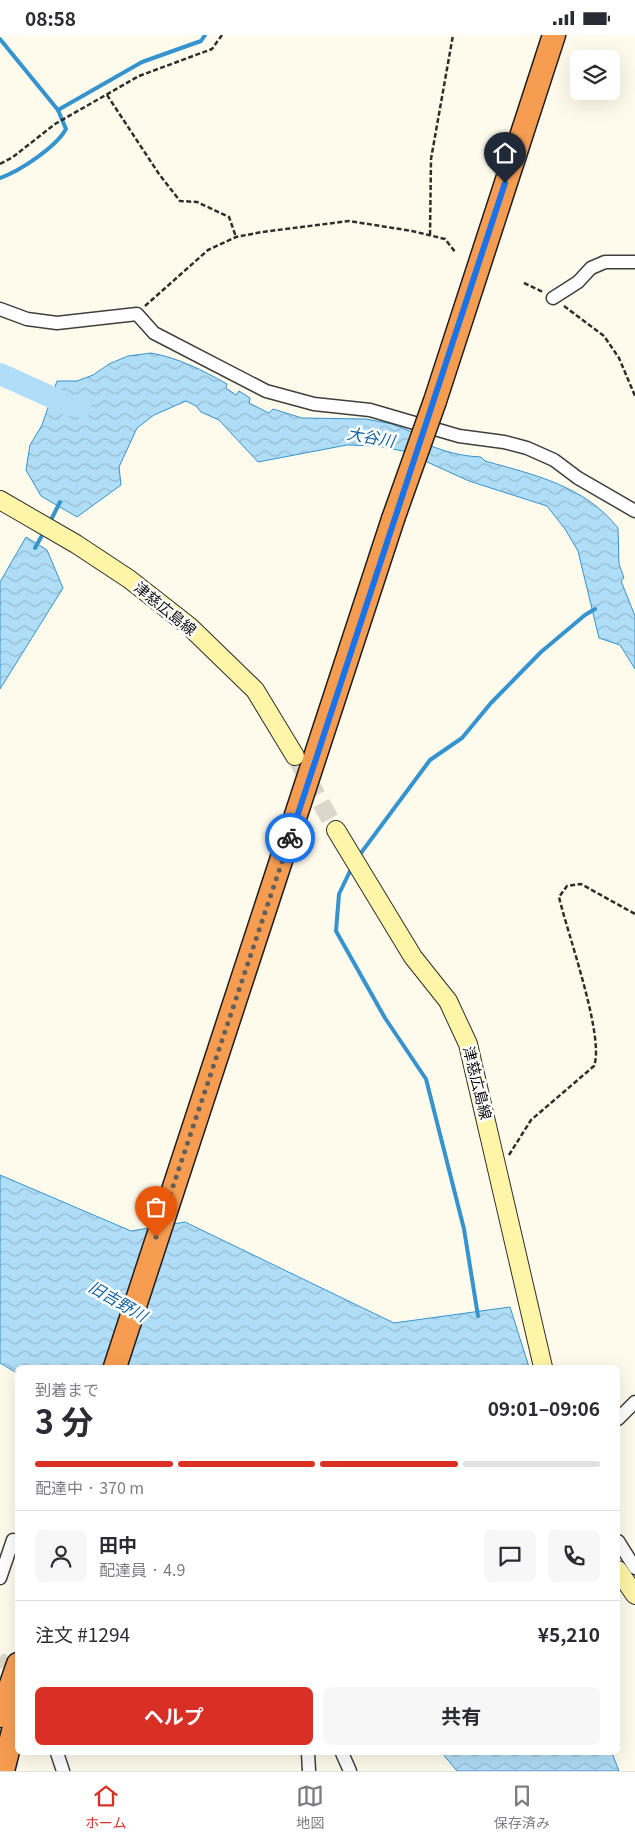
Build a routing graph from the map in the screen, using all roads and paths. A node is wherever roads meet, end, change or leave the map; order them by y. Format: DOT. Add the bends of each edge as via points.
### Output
graph roads {
  1 [pos="222,35"];
  2 [pos="453,35"];
  3 [pos="554,35"];
  4 [pos="107,95"];
  5 [pos="0,164"];
  6 [pos="430,235"];
  7 [pos="236,237"];
  8 [pos="456,253"];
  9 [pos="635,262"];
  10 [pos="524,283"];
  11 [pos="553,298"];
  12 [pos="0,309"];
  13 [pos="137,313"];
  14 [pos="635,396"];
  15 [pos="0,500"];
  16 [pos="635,511"];
  17 [pos="295,757"];
  18 [pos="336,830"];
  19 [pos="635,914"];
  20 [pos="498,1172"];
  21 [pos="116,1365"];
  22 [pos="543,1365"];
  23 [pos="635,1402"];
  24 [pos="620,1417"];
  25 [pos="15,1537"];
  26 [pos="620,1544"];
  27 [pos="0,1551"];
  28 [pos="635,1568"];
  29 [pos="620,1573"];
  30 [pos="0,1579"];
  31 [pos="635,1595"];
  32 [pos="15,1675"];
  33 [pos="5,1712"];
  34 [pos="60,1755"];
  35 [pos="60,1755"];
  36 [pos="308,1755"];
  37 [pos="343,1755"];
  38 [pos="3,1771"];
  39 [pos="55,1771"];
  40 [pos="63,1771"];
  41 [pos="309,1771"];
  42 [pos="350,1771"];
  1 -- 4 [label="path" via="212,49 138,76"];
  2 -- 6 [label="path" via="431,159"];
  3 -- 21 [label="highway, bridge"];
  4 -- 5 [label="path" via="55,124"];
  4 -- 7 [label="path" via="158,175 180,201 197,202 229,217"];
  6 -- 7 [label="path" via="349,221"];
  6 -- 8 [label="path" via="446,239"];
  7 -- 13 [label="path" via="208,250"];
  9 -- 11 [label="street" via="605,262 591,267 578,282"];
  10 -- 11 [label="path"];
  11 -- 14 [label="path" via="604,336 619,358"];
  12 -- 13 [label="street" via="27,319 57,323"];
  13 -- 16 [label="street" via="154,333 266,391 314,404 370,410 459,436 504,441 527,448 554,460"];
  15 -- 17 [label="main road, 津慈広島線" via="76,544 189,626 255,690"];
  18 -- 20 [label="main road, 津慈広島線" via="413,957 448,1001 468,1044"];
  19 -- 20 [label="path" via="581,884 567,886 559,897 587,996 597,1056 594,1066 531,1120"];
  20 -- 22 [label="main road, 津慈広島線"];
  23 -- 24 [label="street"];
  25 -- 27 [label="street"];
  25 -- 30 [label="street"];
  26 -- 28 [label="street"];
  29 -- 31 [label="main road"];
  32 -- 33 [label="highway"];
  33 -- 38 [label="highway"];
  34 -- 39 [label="street"];
  35 -- 40 [label="street"];
  36 -- 41 [label="street"];
  37 -- 42 [label="street"];
}
